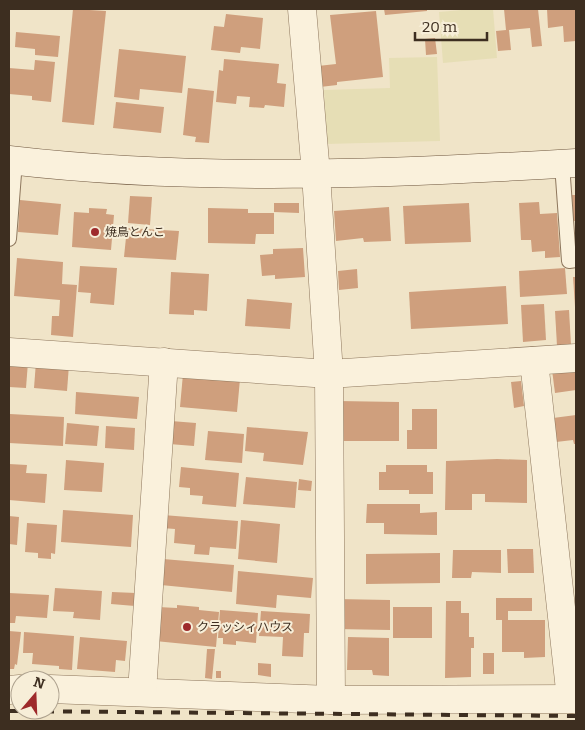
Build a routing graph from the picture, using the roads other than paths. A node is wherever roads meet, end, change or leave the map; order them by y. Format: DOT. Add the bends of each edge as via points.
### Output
graph roads {
  1 [pos="302,9"];
  2 [pos="12,161"];
  3 [pos="569,164"];
  4 [pos="316,174"];
  5 [pos="9,239"];
  6 [pos="576,260"];
  7 [pos="9,352"];
  8 [pos="576,358"];
  9 [pos="534,360"];
  10 [pos="164,362"];
  11 [pos="329,374"];
  12 [pos="60,689"];
  13 [pos="142,692"];
  14 [pos="574,699"];
  15 [pos="331,700"];
  1 -- 4 [label="street"];
  2 -- 4 [label="street" via="191,174"];
  2 -- 5 [label="lane"];
  3 -- 4 [label="street"];
  3 -- 6 [label="lane" via="568,261"];
  4 -- 11 [label="street"];
  7 -- 10 [label="street"];
  8 -- 9 [label="street"];
  9 -- 11 [label="street"];
  9 -- 14 [label="street"];
  10 -- 11 [label="street"];
  10 -- 13 [label="street"];
  11 -- 15 [label="street"];
  12 -- 13 [label="street"];
  13 -- 15 [label="street"];
  14 -- 15 [label="street"];
}
